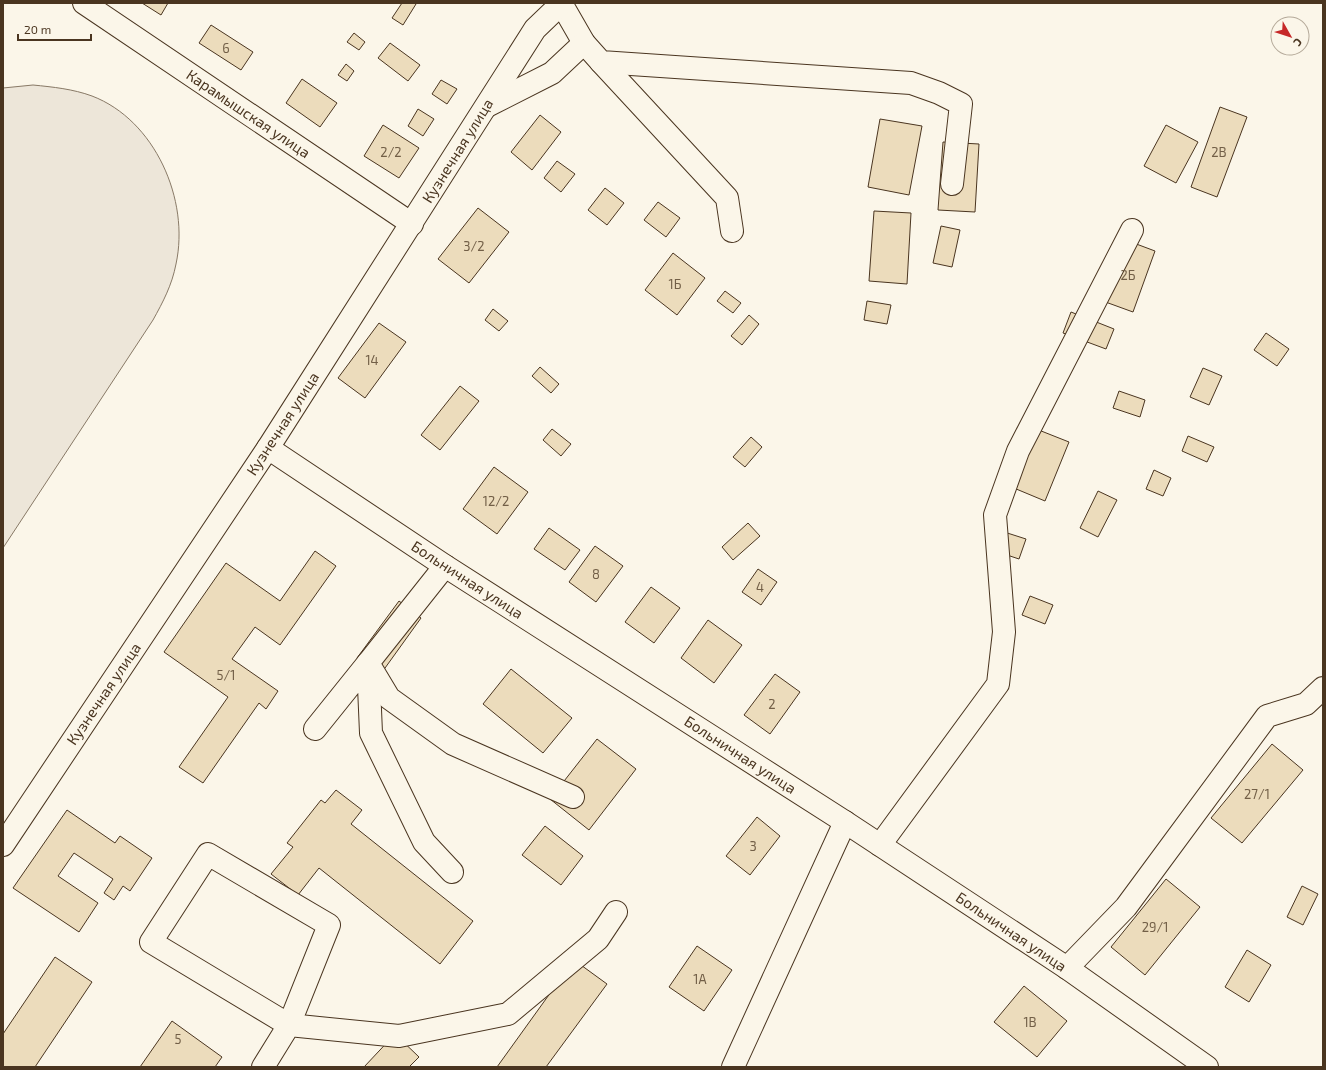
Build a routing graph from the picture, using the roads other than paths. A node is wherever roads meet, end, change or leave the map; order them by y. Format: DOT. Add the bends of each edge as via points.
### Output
graph roads {
  1 [pos="84,3"];
  2 [pos="561,3"];
  3 [pos="584,43"];
  4 [pos="601,62"];
  5 [pos="486,106"];
  6 [pos="952,184"];
  7 [pos="412,224"];
  8 [pos="1132,230"];
  9 [pos="732,231"];
  10 [pos="268,448"];
  11 [pos="445,566"];
  12 [pos="368,663"];
  13 [pos="1323,688"];
  14 [pos="314,729"];
  15 [pos="573,797"];
  16 [pos="845,822"];
  17 [pos="3,845"];
  18 [pos="880,845"];
  19 [pos="452,872"];
  20 [pos="616,912"];
  21 [pos="1067,968"];
  22 [pos="289,1025"];
  23 [pos="263,1067"];
  24 [pos="733,1067"];
  25 [pos="1207,1067"];
  1 -- 7 [label="street, Карамышская улица"];
  2 -- 3 [label="street"];
  2 -- 5 [label="street, Кузнечная улица" via="535,29"];
  3 -- 4 [label="street"];
  3 -- 5 [label="street" via="552,73"];
  4 -- 6 [label="street" via="911,83 961,104"];
  4 -- 9 [label="street" via="727,198"];
  5 -- 7 [label="street, Кузнечная улица"];
  7 -- 10 [label="street, Кузнечная улица"];
  8 -- 18 [label="street" via="1018,451 995,515 1004,632 998,684"];
  10 -- 11 [label="street, Больничная улица"];
  10 -- 17 [label="street, Кузнечная улица"];
  11 -- 12 [label="street"];
  11 -- 16 [label="street, Больничная улица"];
  12 -- 14 [label="street"];
  12 -- 15 [label="street" via="389,698 453,744"];
  12 -- 19 [label="street" via="371,733 424,842"];
  13 -- 21 [label="street" via="1306,704 1267,716 1126,907"];
  16 -- 18 [label="street, Больничная улица"];
  16 -- 24 [label="street"];
  18 -- 21 [label="street, Больничная улица"];
  20 -- 22 [label="street" via="598,939 508,1014 399,1036"];
  21 -- 25 [label="street, Больничная улица"];
  22 -- 22 [label="street" via="151,942 208,854 329,925"];
  22 -- 23 [label="street"];
}
